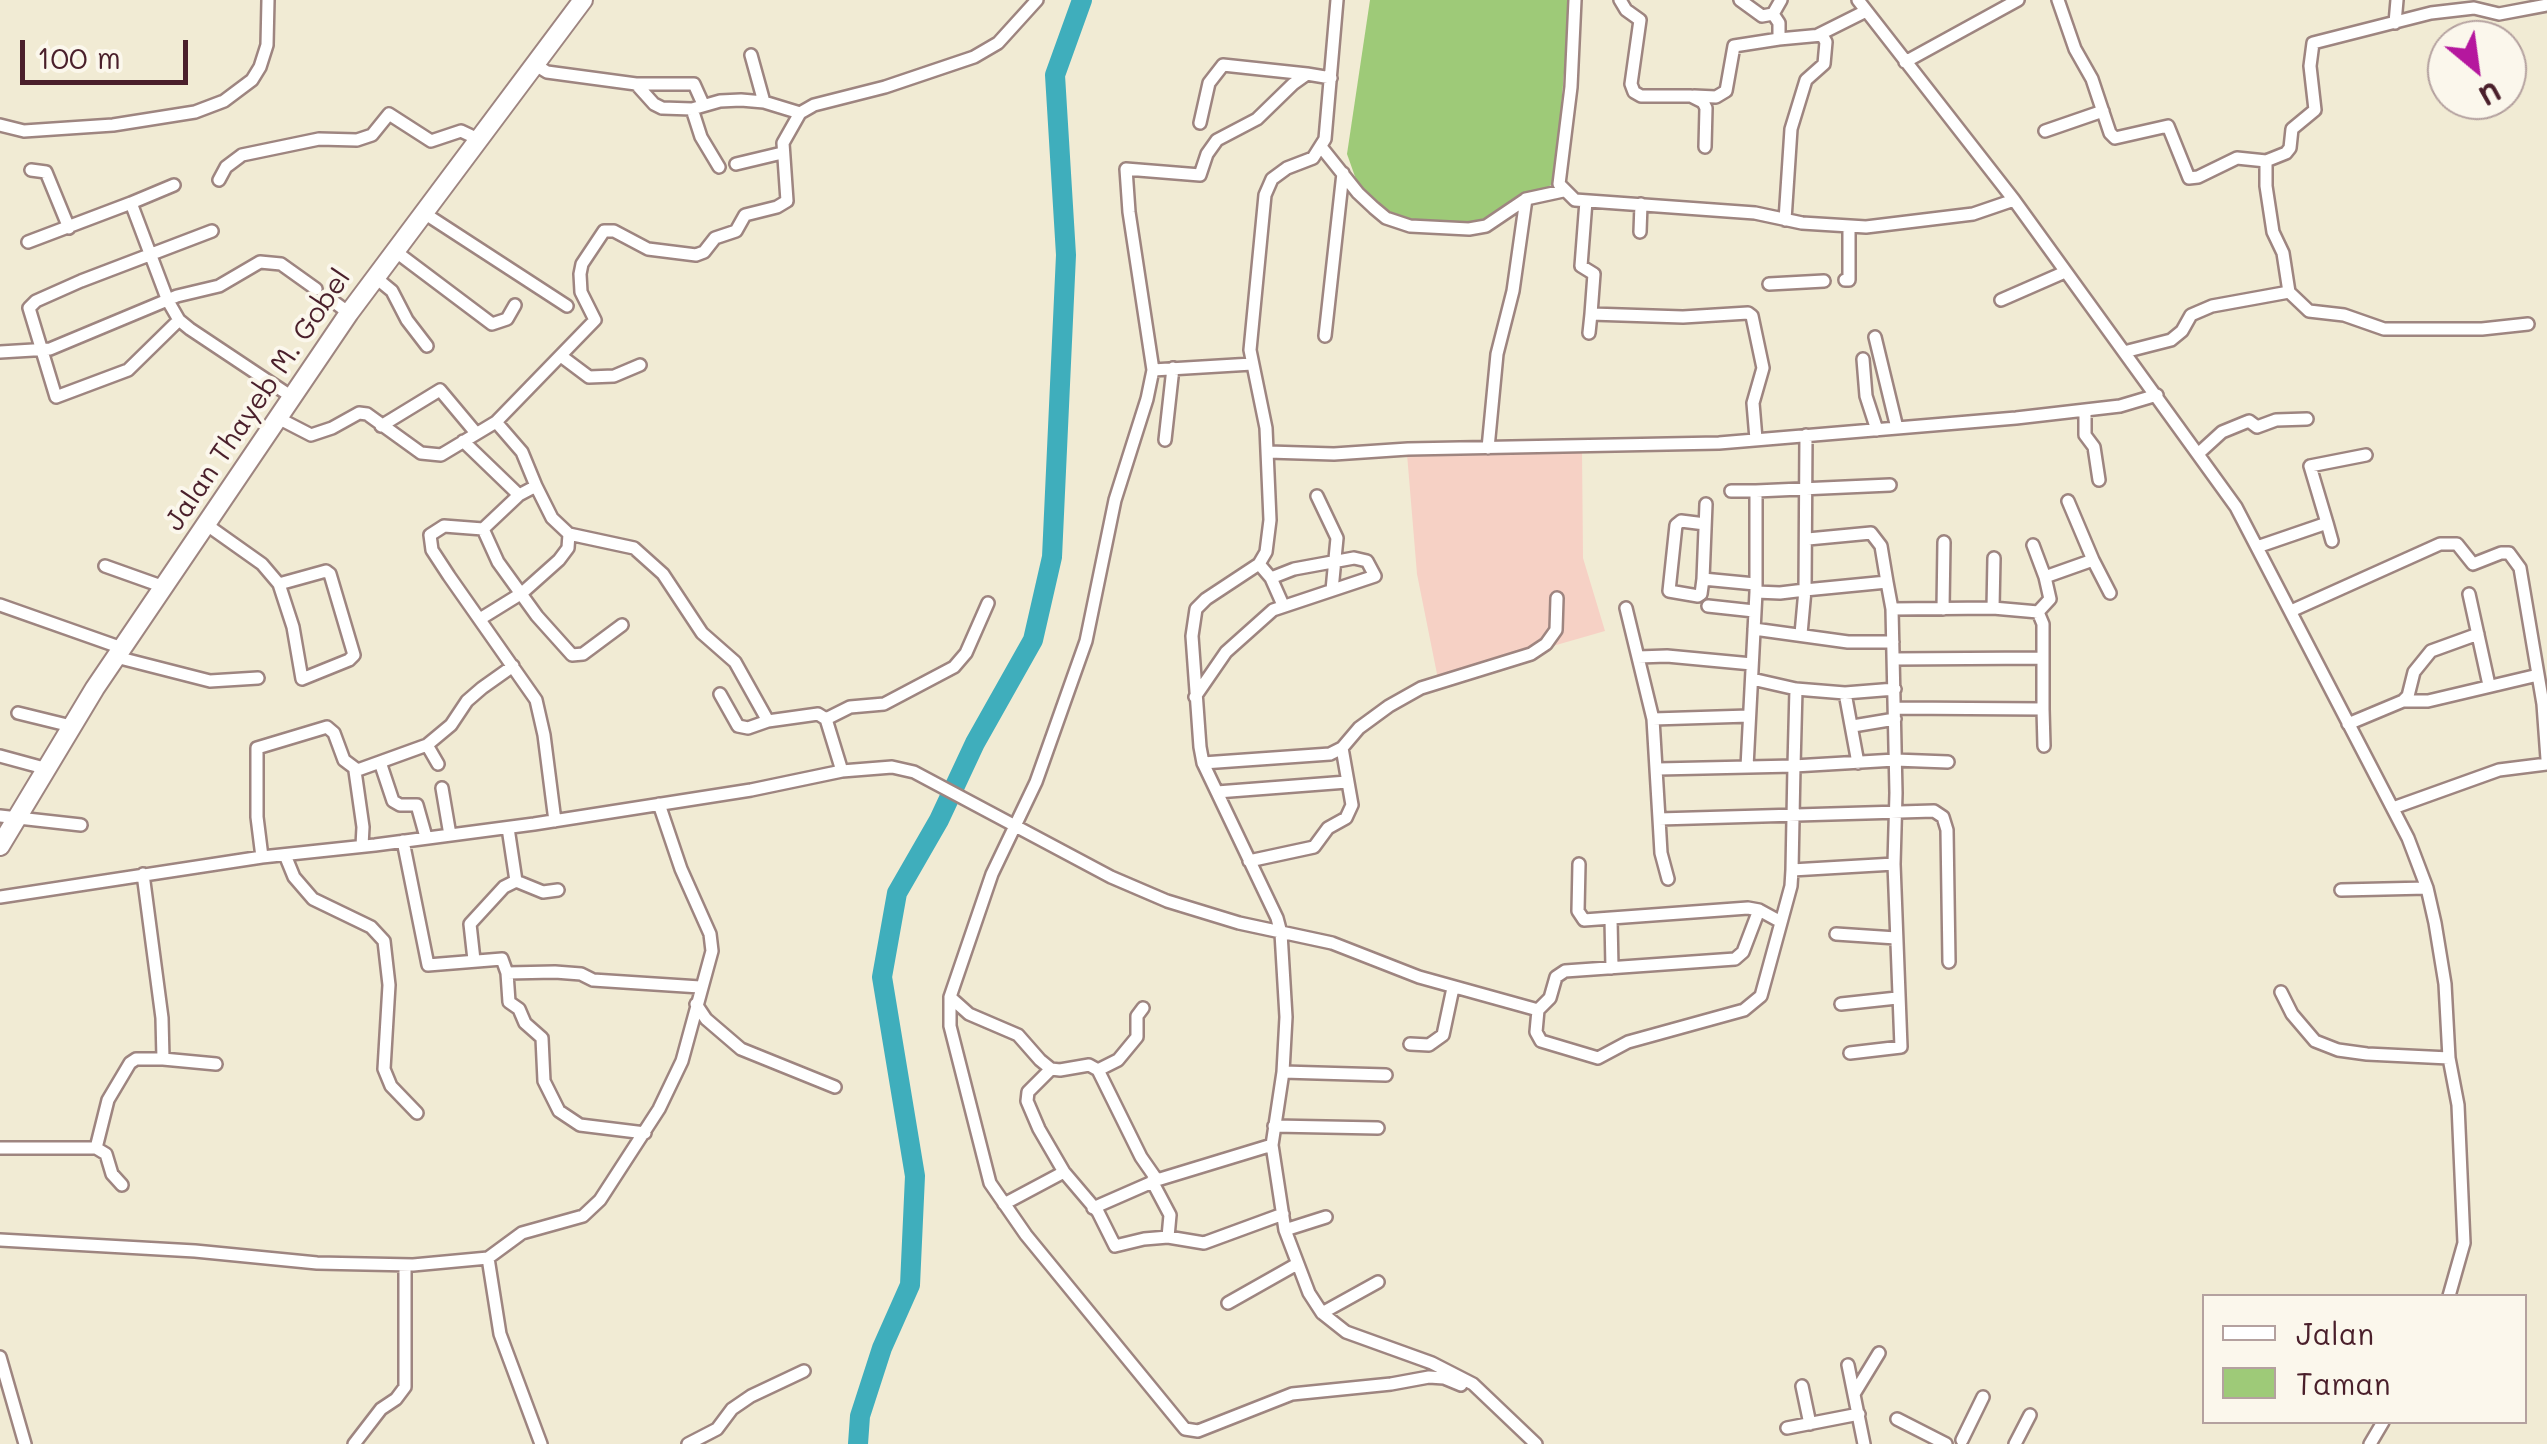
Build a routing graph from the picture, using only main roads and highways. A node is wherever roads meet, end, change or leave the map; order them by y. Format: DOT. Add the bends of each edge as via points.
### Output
graph roads {
  1 [pos="583,0"];
  2 [pos="8,817"];
  3 [pos="0,846"];
  1 -- 2 [label="main road, Jalan Thayeb M. Gobel" via="349,313"];
  2 -- 3 [label="main road, Jalan Thayeb M. Gobel"];
}
